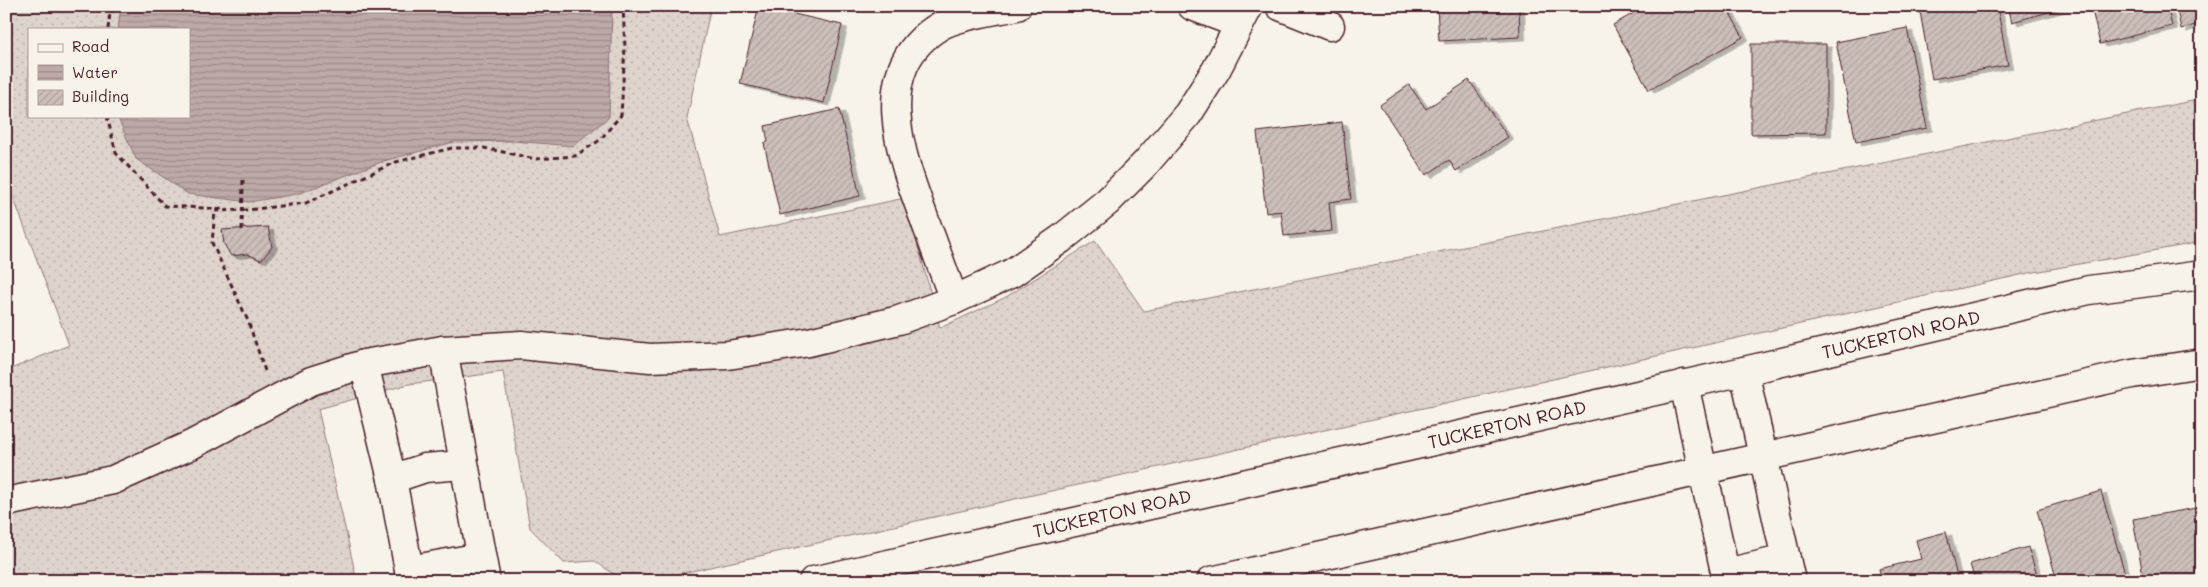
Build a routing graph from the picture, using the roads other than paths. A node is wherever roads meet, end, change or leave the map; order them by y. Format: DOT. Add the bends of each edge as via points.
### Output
graph roads {
  1 [pos="1017,6"];
  2 [pos="1192,6"];
  3 [pos="1280,6"];
  4 [pos="1244,15"];
  5 [pos="1330,26"];
  6 [pos="2202,275"];
  7 [pos="954,300"];
  8 [pos="443,350"];
  9 [pos="2202,363"];
  10 [pos="364,364"];
  11 [pos="1744,372"];
  12 [pos="1684,384"];
  13 [pos="1764,457"];
  14 [pos="463,465"];
  15 [pos="1704,471"];
  16 [pos="392,479"];
  17 [pos="6,502"];
  18 [pos="484,569"];
  19 [pos="1789,570"];
  20 [pos="410,575"];
  21 [pos="1727,577"];
  22 [pos="812,581"];
  23 [pos="1211,581"];
  1 -- 7 [label="street" via="942,25 925,36 910,53 896,92 901,147"];
  2 -- 4 [label="street"];
  3 -- 5 [label="street"];
  4 -- 7 [label="street" via="1216,70 1188,114 1107,202 1062,239 1012,273"];
  6 -- 11 [label="street, TUCKERTON ROAD" via="2089,290"];
  7 -- 8 [label="street" via="899,320 809,342 728,356 650,358 521,345"];
  8 -- 10 [label="street"];
  8 -- 14 [label="street"];
  9 -- 13 [label="street" via="2132,374"];
  10 -- 16 [label="street"];
  10 -- 17 [label="street" via="311,381 192,445 113,480"];
  11 -- 12 [label="street, TUCKERTON ROAD"];
  11 -- 13 [label="street"];
  12 -- 15 [label="street"];
  12 -- 22 [label="street, TUCKERTON ROAD"];
  13 -- 15 [label="street"];
  13 -- 19 [label="street"];
  14 -- 16 [label="street" via="425,468"];
  14 -- 18 [label="street"];
  15 -- 21 [label="street"];
  15 -- 23 [label="street"];
  16 -- 20 [label="street"];
  18 -- 20 [label="street"];
  19 -- 21 [label="street"];
}
